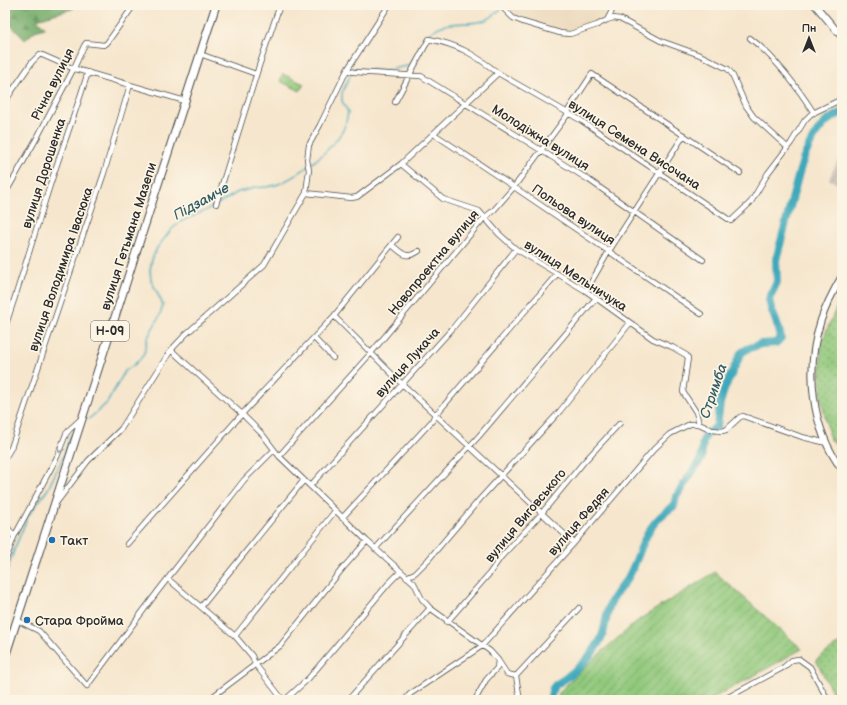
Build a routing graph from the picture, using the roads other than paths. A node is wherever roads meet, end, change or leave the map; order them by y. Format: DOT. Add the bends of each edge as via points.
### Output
graph roads {
  1 [pos="134,5"];
  2 [pos="216,5"];
  3 [pos="280,5"];
  4 [pos="389,5"];
  5 [pos="500,5"];
  6 [pos="614,5"];
  7 [pos="815,5"];
  8 [pos="607,20"];
  9 [pos="842,37"];
  10 [pos="750,38"];
  11 [pos="200,54"];
  12 [pos="74,68"];
  13 [pos="350,71"];
  14 [pos="88,72"];
  15 [pos="498,73"];
  16 [pos="256,74"];
  17 [pos="410,75"];
  18 [pos="130,85"];
  19 [pos="5,87"];
  20 [pos="12,91"];
  21 [pos="842,99"];
  22 [pos="185,101"];
  23 [pos="5,102"];
  24 [pos="395,102"];
  25 [pos="466,104"];
  26 [pos="814,113"];
  27 [pos="568,114"];
  28 [pos="434,134"];
  29 [pos="684,134"];
  30 [pos="787,147"];
  31 [pos="542,150"];
  32 [pos="401,164"];
  33 [pos="740,173"];
  34 [pos="660,174"];
  35 [pos="514,187"];
  36 [pos="306,193"];
  37 [pos="5,194"];
  38 [pos="216,204"];
  39 [pos="635,212"];
  40 [pos="484,218"];
  41 [pos="398,237"];
  42 [pos="392,245"];
  43 [pos="516,249"];
  44 [pos="419,251"];
  45 [pos="609,251"];
  46 [pos="703,260"];
  47 [pos="557,274"];
  48 [pos="842,276"];
  49 [pos="586,291"];
  50 [pos="596,298"];
  51 [pos="701,314"];
  52 [pos="334,316"];
  53 [pos="630,323"];
  54 [pos="5,327"];
  55 [pos="314,338"];
  56 [pos="171,350"];
  57 [pos="371,353"];
  58 [pos="333,358"];
  59 [pos="403,383"];
  60 [pos="242,414"];
  61 [pos="435,414"];
  62 [pos="82,418"];
  63 [pos="620,423"];
  64 [pos="699,424"];
  65 [pos="827,442"];
  66 [pos="470,446"];
  67 [pos="274,450"];
  68 [pos="280,456"];
  69 [pos="5,458"];
  70 [pos="842,469"];
  71 [pos="501,475"];
  72 [pos="304,480"];
  73 [pos="310,486"];
  74 [pos="52,508"];
  75 [pos="335,511"];
  76 [pos="541,514"];
  77 [pos="342,518"];
  78 [pos="5,523"];
  79 [pos="14,537"];
  80 [pos="366,541"];
  81 [pos="574,543"];
  82 [pos="128,544"];
  83 [pos="375,549"];
  84 [pos="5,562"];
  85 [pos="400,572"];
  86 [pos="406,577"];
  87 [pos="168,579"];
  88 [pos="201,607"];
  89 [pos="430,608"];
  90 [pos="579,608"];
  91 [pos="17,620"];
  92 [pos="447,622"];
  93 [pos="235,636"];
  94 [pos="482,646"];
  95 [pos="5,657"];
  96 [pos="498,660"];
  97 [pos="255,664"];
  98 [pos="516,676"];
  99 [pos="208,700"];
  100 [pos="284,700"];
  101 [pos="348,700"];
  102 [pos="405,700"];
  103 [pos="475,700"];
  104 [pos="519,700"];
  105 [pos="723,700"];
  106 [pos="828,700"];
  1 -- 12 [label="street, Річна вулиця" via="107,43 86,43"];
  2 -- 11 [label="main road, вулиця Гетьмана Мазепи / Н-09"];
  3 -- 16 [label="street"];
  4 -- 13 [label="street"];
  5 -- 8 [label="street" via="513,18 560,33 578,32"];
  6 -- 8 [label="street"];
  7 -- 9 [label="main road"];
  8 -- 30 [label="street" via="620,19 728,69 754,118"];
  10 -- 26 [label="street" via="776,62"];
  11 -- 16 [label="street"];
  11 -- 22 [label="main road, вулиця Гетьмана Мазепи / Н-09"];
  12 -- 14 [label="street"];
  12 -- 20 [label="street" via="40,54"];
  12 -- 37 [label="street, Річна вулиця"];
  13 -- 17 [label="street, Молодіжна вулиця"];
  13 -- 36 [label="street" via="309,145"];
  14 -- 18 [label="street"];
  14 -- 54 [label="street, вулиця Дорошенка"];
  15 -- 17 [label="street, вулиця Семена Височана" via="471,53 429,39"];
  15 -- 25 [label="street"];
  15 -- 27 [label="street, вулиця Семена Височана"];
  16 -- 38 [label="street"];
  17 -- 24 [label="street"];
  17 -- 25 [label="street, Молодіжна вулиця" via="421,76"];
  18 -- 22 [label="street"];
  18 -- 69 [label="street, вулиця Володимира Івасюка" via="104,174 11,448"];
  19 -- 20 [label="street"];
  20 -- 23 [label="street"];
  21 -- 26 [label="street"];
  22 -- 62 [label="main road, вулиця Гетьмана Мазепи / Н-09"];
  25 -- 28 [label="street"];
  25 -- 31 [label="street, Молодіжна вулиця"];
  26 -- 30 [label="street" via="800,126"];
  27 -- 29 [label="street, Новопроектна вулиця" via="592,74"];
  27 -- 31 [label="street, Новопроектна вулиця"];
  27 -- 34 [label="street, вулиця Семена Височана"];
  28 -- 32 [label="street"];
  28 -- 35 [label="street, Польова вулиця"];
  29 -- 33 [label="street"];
  29 -- 34 [label="street"];
  30 -- 34 [label="street, вулиця Семена Височана" via="751,202 731,221"];
  31 -- 35 [label="street, Новопроектна вулиця"];
  31 -- 39 [label="street, Молодіжна вулиця"];
  32 -- 36 [label="street" via="357,197"];
  32 -- 40 [label="street, вулиця Мельничука" via="443,199 479,211"];
  34 -- 39 [label="street"];
  35 -- 40 [label="street, Новопроектна вулиця"];
  35 -- 45 [label="street, Польова вулиця"];
  36 -- 56 [label="street" via="264,265"];
  39 -- 45 [label="street"];
  39 -- 46 [label="street, Молодіжна вулиця"];
  40 -- 43 [label="street, вулиця Мельничука"];
  40 -- 57 [label="street, Новопроектна вулиця"];
  41 -- 42 [label="street"];
  42 -- 44 [label="street" via="407,256"];
  42 -- 52 [label="street"];
  43 -- 47 [label="street, вулиця Мельничука"];
  43 -- 59 [label="street, вулиця Лукача" via="452,329"];
  45 -- 49 [label="street"];
  45 -- 51 [label="street, Польова вулиця"];
  47 -- 49 [label="street, вулиця Мельничука"];
  47 -- 61 [label="street"];
  48 -- 65 [label="main road" via="821,319 813,353 813,389 822,431"];
  49 -- 50 [label="street, вулиця Мельничука"];
  50 -- 53 [label="street, вулиця Мельничука"];
  50 -- 66 [label="street"];
  52 -- 55 [label="street"];
  52 -- 57 [label="street"];
  53 -- 64 [label="street, вулиця Мельничука" via="653,339 686,355 688,358 683,392 696,412"];
  53 -- 71 [label="street" via="564,406"];
  55 -- 58 [label="street"];
  55 -- 60 [label="street"];
  56 -- 60 [label="street"];
  56 -- 74 [label="street" via="121,429 88,461"];
  57 -- 59 [label="street"];
  57 -- 68 [label="street, Новопроектна вулиця"];
  59 -- 61 [label="street"];
  59 -- 73 [label="street, вулиця Лукача"];
  60 -- 67 [label="street"];
  60 -- 82 [label="street"];
  61 -- 66 [label="street"];
  61 -- 77 [label="street" via="432,421"];
  62 -- 74 [label="main road, вулиця Гетьмана Мазепи / Н-09"];
  62 -- 79 [label="street, one-way" via="66,434"];
  63 -- 76 [label="street, вулиця Виговського"];
  64 -- 65 [label="street" via="722,431 743,416 802,437"];
  64 -- 81 [label="street, вулиця Федяя" via="690,424 670,434 654,448"];
  65 -- 70 [label="main road"];
  66 -- 71 [label="street"];
  66 -- 83 [label="street"];
  67 -- 68 [label="street"];
  67 -- 87 [label="street" via="244,480"];
  68 -- 72 [label="street"];
  71 -- 76 [label="street"];
  71 -- 86 [label="street" via="428,560 415,573"];
  72 -- 73 [label="street"];
  72 -- 88 [label="street"];
  73 -- 75 [label="street"];
  74 -- 91 [label="main road, вулиця Гетьмана Мазепи / Н-09"];
  75 -- 77 [label="street"];
  75 -- 93 [label="street"];
  76 -- 81 [label="street"];
  76 -- 92 [label="street, вулиця Виговського"];
  77 -- 80 [label="street"];
  78 -- 79 [label="street"];
  79 -- 84 [label="street"];
  80 -- 83 [label="street"];
  80 -- 97 [label="street" via="280,646"];
  81 -- 94 [label="street, вулиця Федяя"];
  83 -- 85 [label="street"];
  85 -- 86 [label="street"];
  85 -- 100 [label="street" via="308,679"];
  86 -- 89 [label="street" via="414,583"];
  87 -- 88 [label="street"];
  87 -- 91 [label="street" via="87,686 39,631"];
  88 -- 93 [label="street"];
  89 -- 92 [label="street"];
  89 -- 101 [label="street"];
  90 -- 98 [label="street"];
  91 -- 95 [label="main road, вулиця Гетьмана Мазепи / Н-09"];
  92 -- 94 [label="street"];
  93 -- 97 [label="street" via="252,656"];
  94 -- 96 [label="street"];
  94 -- 102 [label="street, вулиця Федяя" via="410,694"];
  96 -- 98 [label="street" via="507,674"];
  96 -- 103 [label="street" via="497,668 486,680"];
  97 -- 99 [label="street"];
  97 -- 100 [label="street"];
  98 -- 104 [label="street"];
  105 -- 106 [label="street" via="772,674 792,660 800,659 810,667"];
}
